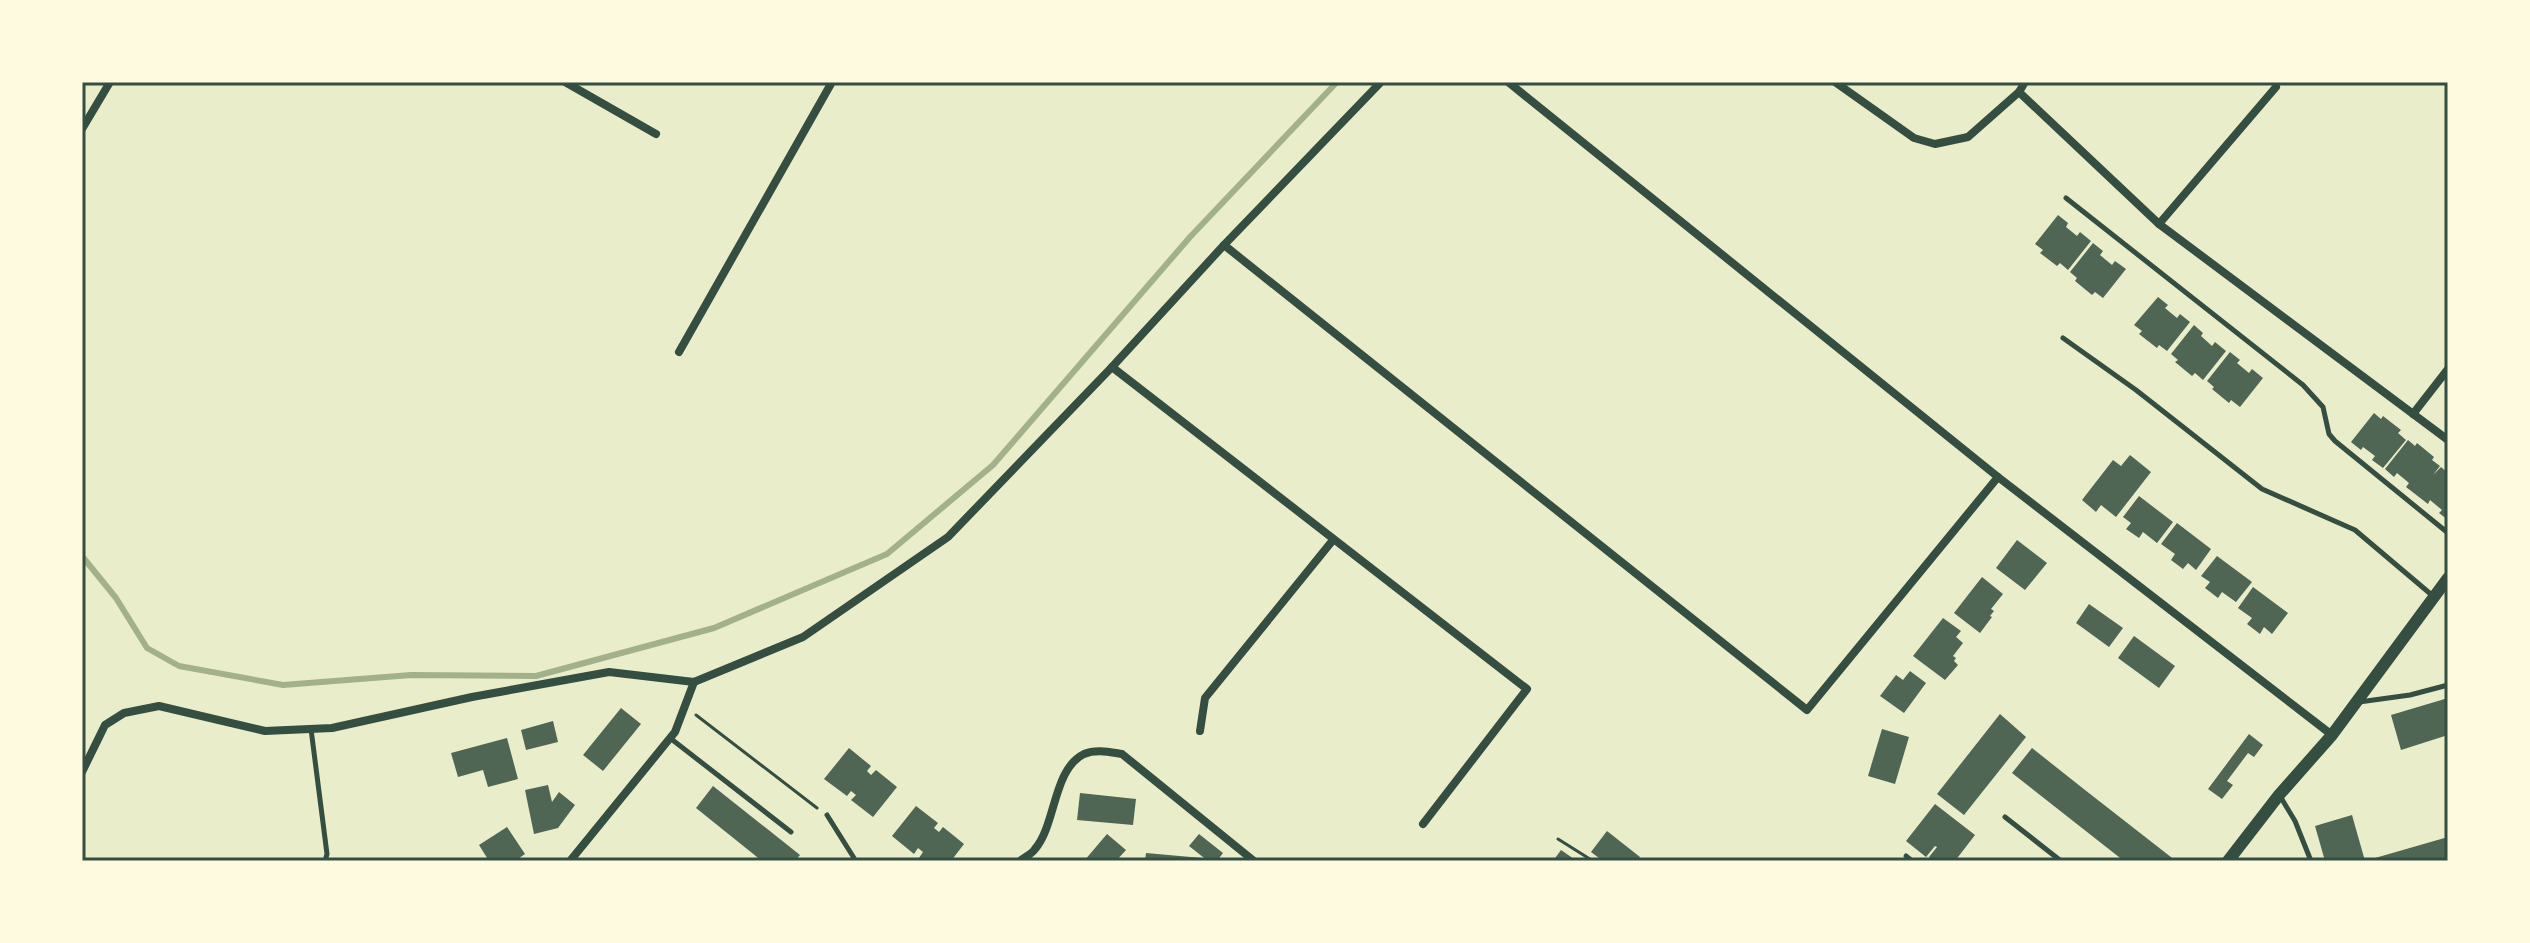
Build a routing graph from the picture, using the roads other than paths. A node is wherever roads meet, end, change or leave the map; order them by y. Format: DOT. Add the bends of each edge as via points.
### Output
graph roads {
  1 [pos="110,82"];
  2 [pos="565,82"];
  3 [pos="832,82"];
  4 [pos="1381,82"];
  5 [pos="1508,82"];
  6 [pos="1835,82"];
  7 [pos="2025,82"];
  8 [pos="2276,87"];
  9 [pos="2019,92"];
  10 [pos="82,129"];
  11 [pos="656,134"];
  12 [pos="2066,198"];
  13 [pos="2159,224"];
  14 [pos="1224,245"];
  15 [pos="2063,338"];
  16 [pos="679,352"];
  17 [pos="1112,367"];
  18 [pos="2448,369"];
  19 [pos="2413,414"];
  20 [pos="2448,440"];
  21 [pos="1998,477"];
  22 [pos="2448,533"];
  23 [pos="1333,540"];
  24 [pos="2448,578"];
  25 [pos="2434,596"];
  26 [pos="694,682"];
  27 [pos="2448,685"];
  28 [pos="2357,702"];
  29 [pos="311,729"];
  30 [pos="1200,731"];
  31 [pos="2332,735"];
  32 [pos="670,738"];
  33 [pos="82,772"];
  34 [pos="2279,795"];
  35 [pos="827,815"];
  36 [pos="2005,817"];
  37 [pos="1423,824"];
  38 [pos="791,832"];
  39 [pos="1906,856"];
  40 [pos="854,860"];
  41 [pos="325,861"];
  42 [pos="570,861"];
  43 [pos="1020,861"];
  44 [pos="1254,861"];
  45 [pos="1912,861"];
  46 [pos="2061,861"];
  47 [pos="2228,861"];
  48 [pos="2311,861"];
  1 -- 10 [label="street"];
  2 -- 11 [label="street"];
  3 -- 16 [label="street"];
  4 -- 14 [label="street"];
  5 -- 21 [label="street"];
  6 -- 9 [label="street" via="1914,138 1935,144 1968,137"];
  7 -- 9 [label="street"];
  8 -- 13 [label="street"];
  9 -- 13 [label="street"];
  12 -- 22 [label="lane" via="2303,385 2323,407 2335,441"];
  13 -- 19 [label="street"];
  14 -- 17 [label="street"];
  14 -- 21 [label="street" via="1807,710"];
  15 -- 25 [label="lane" via="2262,489 2355,530"];
  17 -- 23 [label="street"];
  17 -- 26 [label="street" via="948,537 803,637"];
  18 -- 19 [label="street"];
  19 -- 20 [label="street"];
  21 -- 31 [label="street"];
  23 -- 30 [label="street" via="1205,698"];
  23 -- 37 [label="street" via="1527,689"];
  24 -- 25 [label="street"];
  25 -- 28 [label="street"];
  26 -- 29 [label="street" via="609,672"];
  26 -- 32 [label="street"];
  27 -- 28 [label="lane"];
  28 -- 31 [label="street"];
  29 -- 33 [label="street" via="265,731 159,706 136,710 105,725"];
  29 -- 41 [label="lane"];
  31 -- 34 [label="street"];
  32 -- 38 [label="lane"];
  32 -- 42 [label="street"];
  34 -- 47 [label="street"];
  34 -- 48 [label="lane"];
  35 -- 40 [label="lane"];
  36 -- 46 [label="lane"];
  39 -- 45 [label="lane"];
  43 -- 44 [label="street" via="1043,834 1067,770 1083,755 1099,751 1122,754"];
}
